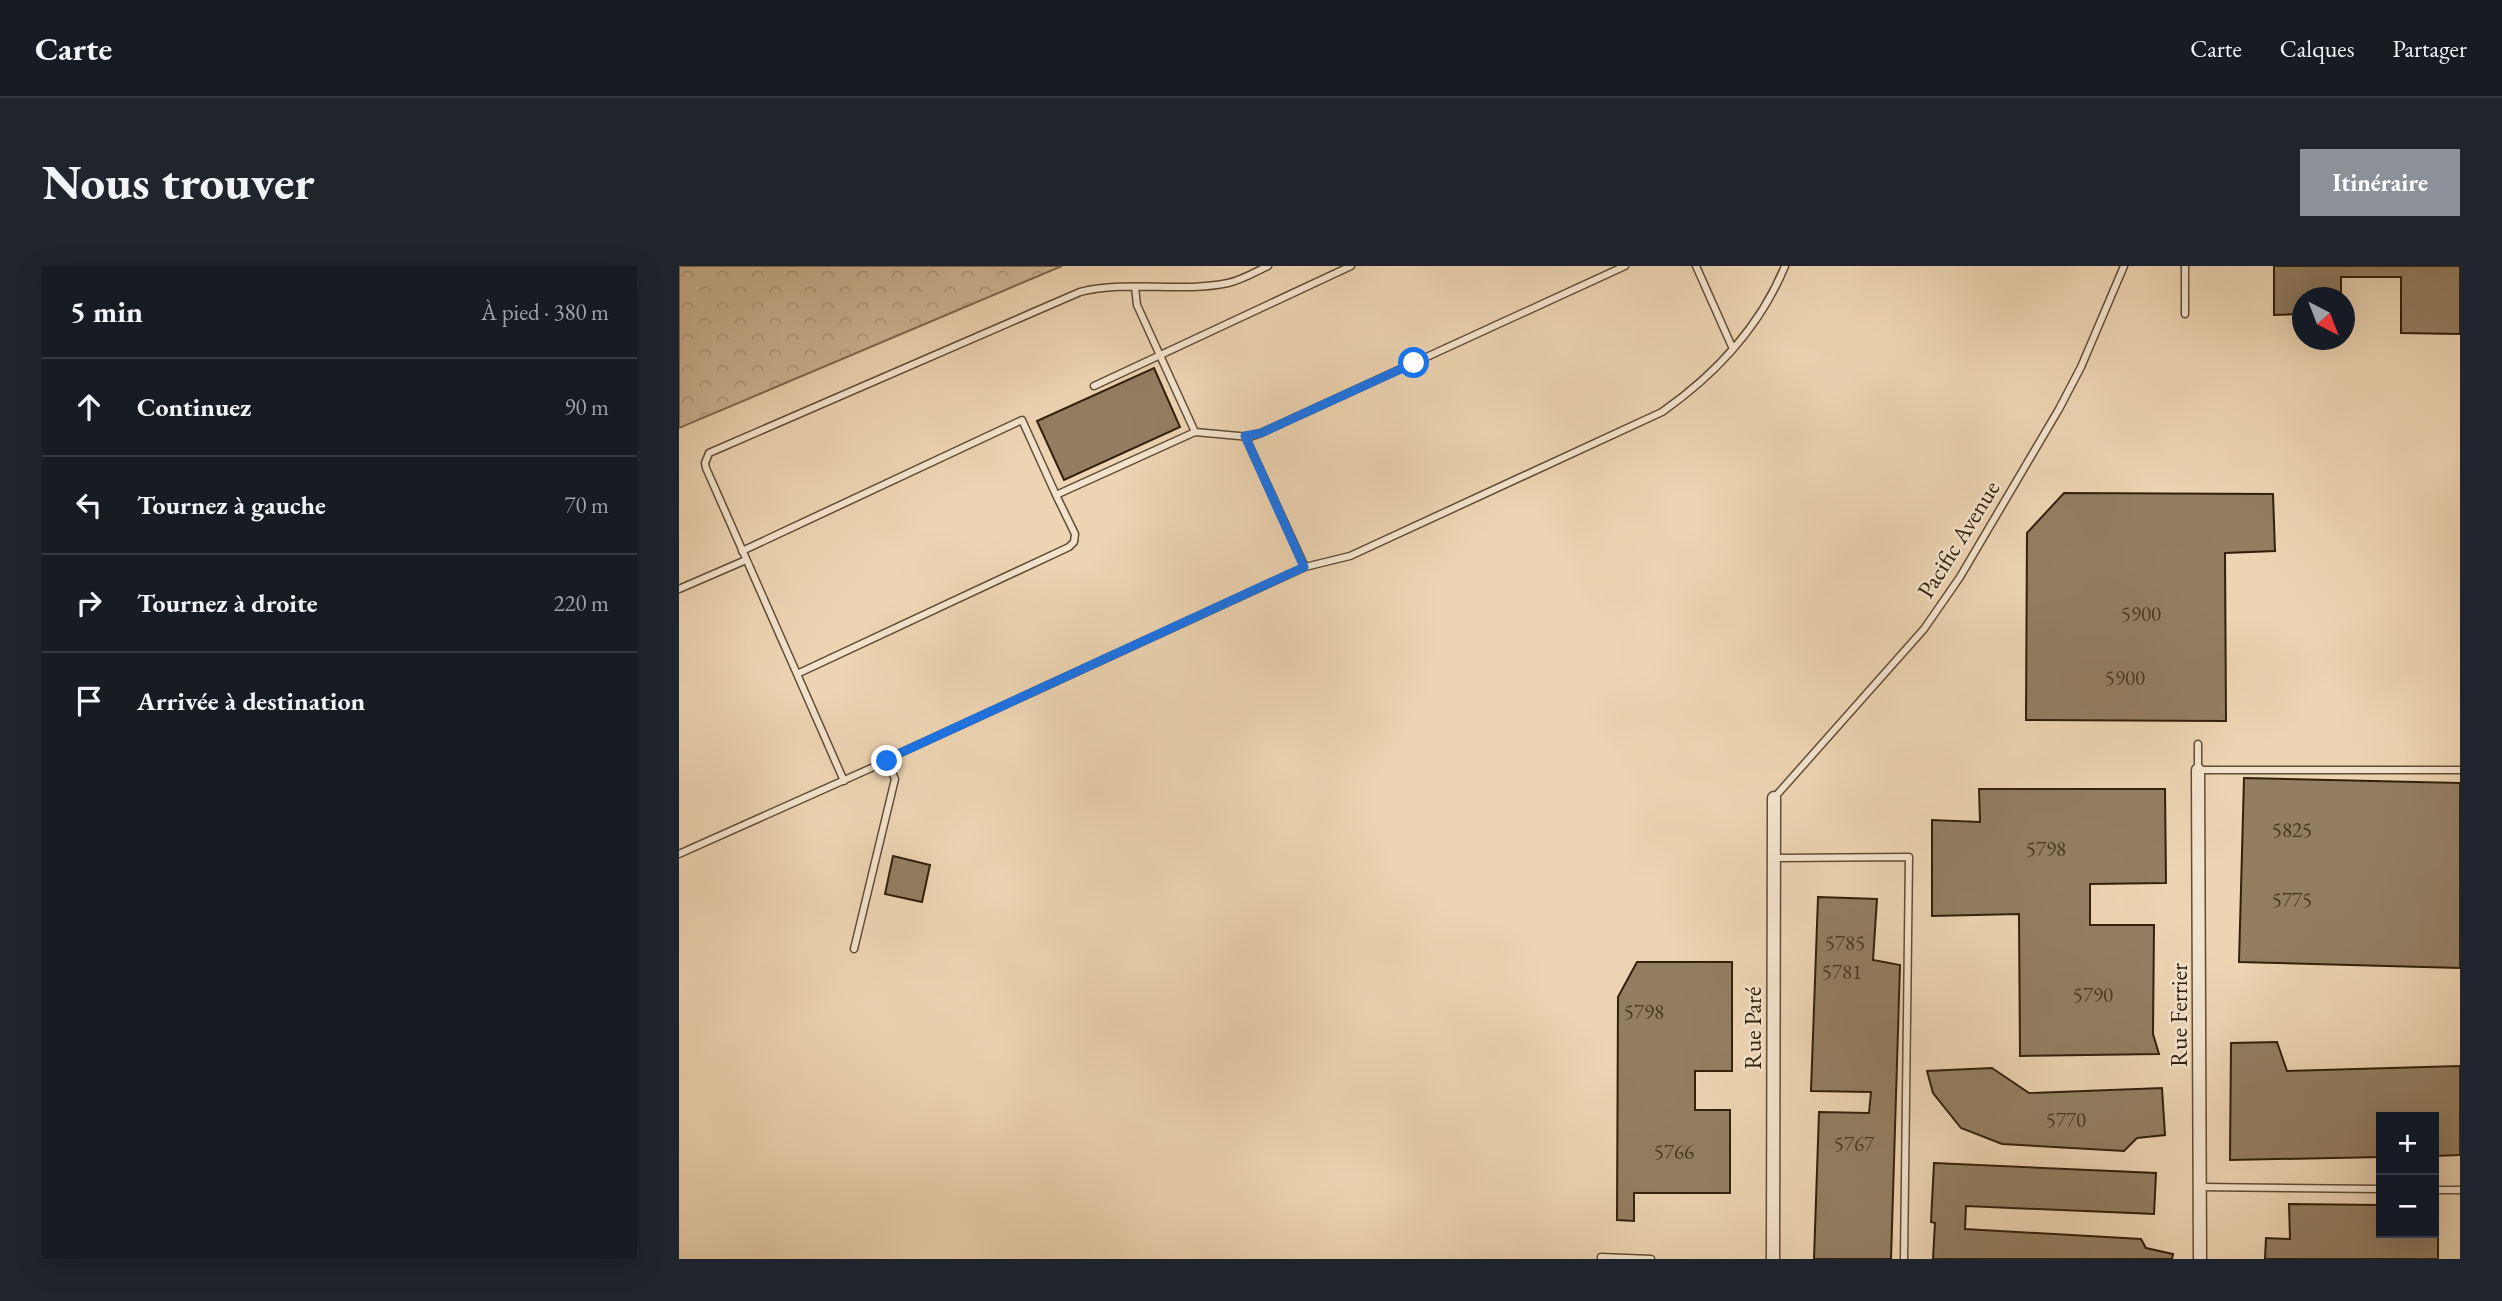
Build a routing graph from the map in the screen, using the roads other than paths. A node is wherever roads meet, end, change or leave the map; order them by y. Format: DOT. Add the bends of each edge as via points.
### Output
graph roads {
  1 [pos="1268,266"];
  2 [pos="1350,266"];
  3 [pos="1625,266"];
  4 [pos="1696,266"];
  5 [pos="1785,266"];
  6 [pos="2124,266"];
  7 [pos="2185,266"];
  8 [pos="1135,287"];
  9 [pos="2185,314"];
  10 [pos="1734,349"];
  11 [pos="1161,355"];
  12 [pos="1094,386"];
  13 [pos="1195,432"];
  14 [pos="1245,436"];
  15 [pos="1056,495"];
  16 [pos="742,551"];
  17 [pos="746,560"];
  18 [pos="1304,567"];
  19 [pos="679,589"];
  20 [pos="797,674"];
  21 [pos="2198,744"];
  22 [pos="887,761"];
  23 [pos="2198,770"];
  24 [pos="2460,770"];
  25 [pos="844,781"];
  26 [pos="1774,798"];
  27 [pos="679,854"];
  28 [pos="1773,858"];
  29 [pos="854,949"];
  30 [pos="2200,1187"];
  31 [pos="2376,1189"];
  32 [pos="2439,1189"];
  33 [pos="2460,1190"];
  34 [pos="1601,1259"];
  35 [pos="1651,1259"];
  36 [pos="1773,1259"];
  37 [pos="1905,1259"];
  38 [pos="2200,1259"];
  1 -- 8 [label="lane" via="1229,283"];
  2 -- 11 [label="lane"];
  3 -- 14 [label="lane" via="1270,429"];
  4 -- 10 [label="lane"];
  5 -- 10 [label="lane" via="1764,309"];
  6 -- 26 [label="lane, Pacific Avenue" via="2059,409 1960,577 1924,629"];
  7 -- 9 [label="lane"];
  8 -- 11 [label="lane" via="1137,305"];
  8 -- 16 [label="lane" via="1080,292 715,449 706,457 706,468"];
  10 -- 18 [label="lane" via="1692,391 1662,412 1350,555"];
  11 -- 12 [label="lane"];
  11 -- 13 [label="lane"];
  13 -- 14 [label="lane"];
  13 -- 15 [label="lane"];
  14 -- 18 [label="lane"];
  15 -- 16 [label="lane" via="1022,420"];
  15 -- 20 [label="lane" via="1075,534 1069,547"];
  16 -- 17 [label="lane"];
  17 -- 19 [label="lane"];
  17 -- 20 [label="lane"];
  18 -- 22 [label="lane"];
  20 -- 25 [label="lane"];
  21 -- 23 [label="lane"];
  22 -- 25 [label="lane"];
  22 -- 29 [label="lane" via="895,779"];
  23 -- 24 [label="lane"];
  23 -- 30 [label="street, Rue Ferrier"];
  25 -- 27 [label="lane"];
  26 -- 28 [label="street, Rue Paré"];
  28 -- 36 [label="street, Rue Paré"];
  28 -- 37 [label="lane" via="1909,857"];
  30 -- 31 [label="lane"];
  30 -- 38 [label="street, Rue Ferrier"];
  32 -- 33 [label="lane"];
  34 -- 35 [label="lane"];
}
